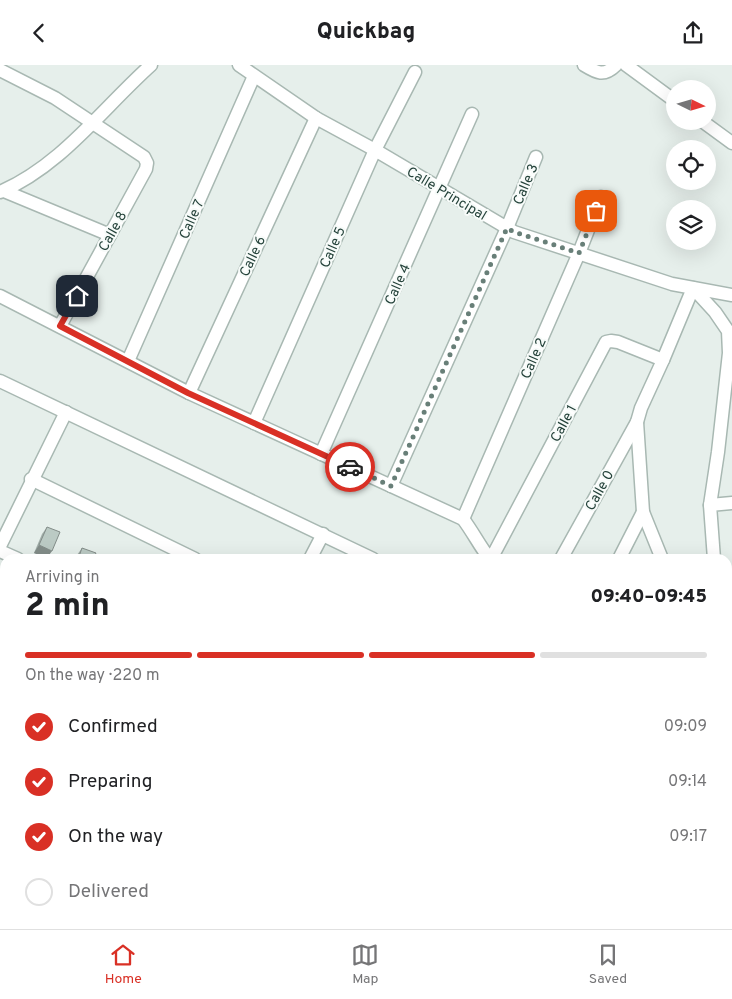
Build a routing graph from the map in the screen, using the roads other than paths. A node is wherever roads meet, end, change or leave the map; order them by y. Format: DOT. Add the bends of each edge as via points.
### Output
graph roads {
  1 [pos="151,65"];
  2 [pos="239,65"];
  3 [pos="584,65"];
  4 [pos="616,65"];
  5 [pos="626,65"];
  6 [pos="0,70"];
  7 [pos="414,72"];
  8 [pos="254,76"];
  9 [pos="666,94"];
  10 [pos="472,114"];
  11 [pos="316,118"];
  12 [pos="92,122"];
  13 [pos="714,130"];
  14 [pos="732,143"];
  15 [pos="375,150"];
  16 [pos="536,157"];
  17 [pos="440,187"];
  18 [pos="2,191"];
  19 [pos="602,197"];
  20 [pos="507,228"];
  21 [pos="110,235"];
  22 [pos="579,253"];
  23 [pos="693,289"];
  24 [pos="732,295"];
  25 [pos="0,296"];
  26 [pos="60,326"];
  27 [pos="663,359"];
  28 [pos="128,361"];
  29 [pos="0,381"];
  30 [pos="188,393"];
  31 [pos="66,412"];
  32 [pos="637,422"];
  33 [pos="254,423"];
  34 [pos="321,454"];
  35 [pos="32,479"];
  36 [pos="391,486"];
  37 [pos="732,503"];
  38 [pos="710,505"];
  39 [pos="643,512"];
  40 [pos="463,519"];
  41 [pos="323,534"];
  42 [pos="0,546"];
  43 [pos="185,554"];
  44 [pos="313,554"];
  45 [pos="363,554"];
  46 [pos="486,554"];
  47 [pos="494,554"];
  48 [pos="564,554"];
  49 [pos="622,554"];
  50 [pos="660,554"];
  51 [pos="714,554"];
  1 -- 12 [label="street"];
  2 -- 8 [label="street, Calle Principal"];
  3 -- 4 [label="street" via="603,73"];
  5 -- 9 [label="street"];
  6 -- 12 [label="street" via="55,98"];
  7 -- 15 [label="street, Calle 5"];
  8 -- 11 [label="street, Calle Principal"];
  8 -- 28 [label="street, Calle 7"];
  10 -- 17 [label="street, Calle 4"];
  11 -- 15 [label="street, Calle Principal"];
  11 -- 30 [label="street, Calle 6"];
  12 -- 18 [label="street" via="46,166"];
  12 -- 21 [label="street, Calle 8" via="144,157 147,163"];
  13 -- 14 [label="street"];
  15 -- 17 [label="street, Calle Principal"];
  15 -- 33 [label="street, Calle 5"];
  16 -- 20 [label="street, Calle 3"];
  17 -- 20 [label="street, Calle Principal"];
  17 -- 34 [label="street, Calle 4"];
  18 -- 21 [label="street"];
  19 -- 22 [label="street, Calle 2"];
  20 -- 22 [label="street, Calle Principal"];
  20 -- 36 [label="street, Calle 3"];
  21 -- 26 [label="street, Calle 8"];
  22 -- 23 [label="street, Calle Principal"];
  22 -- 40 [label="street, Calle 2"];
  23 -- 24 [label="street, Calle Principal"];
  23 -- 27 [label="street"];
  23 -- 38 [label="street" via="728,331 729,353"];
  25 -- 26 [label="street"];
  26 -- 28 [label="street"];
  27 -- 32 [label="street" via="640,408"];
  27 -- 47 [label="street, Calle 1" via="618,342 606,342"];
  28 -- 30 [label="street"];
  29 -- 31 [label="street"];
  30 -- 33 [label="street"];
  31 -- 35 [label="street"];
  31 -- 41 [label="street"];
  32 -- 39 [label="street"];
  32 -- 48 [label="street, Calle 0"];
  33 -- 34 [label="street"];
  34 -- 36 [label="street"];
  35 -- 42 [label="street"];
  35 -- 43 [label="street"];
  36 -- 40 [label="street"];
  37 -- 38 [label="street"];
  38 -- 51 [label="street"];
  39 -- 49 [label="street"];
  39 -- 50 [label="street"];
  40 -- 46 [label="street"];
  41 -- 44 [label="street"];
  41 -- 45 [label="street"];
}
